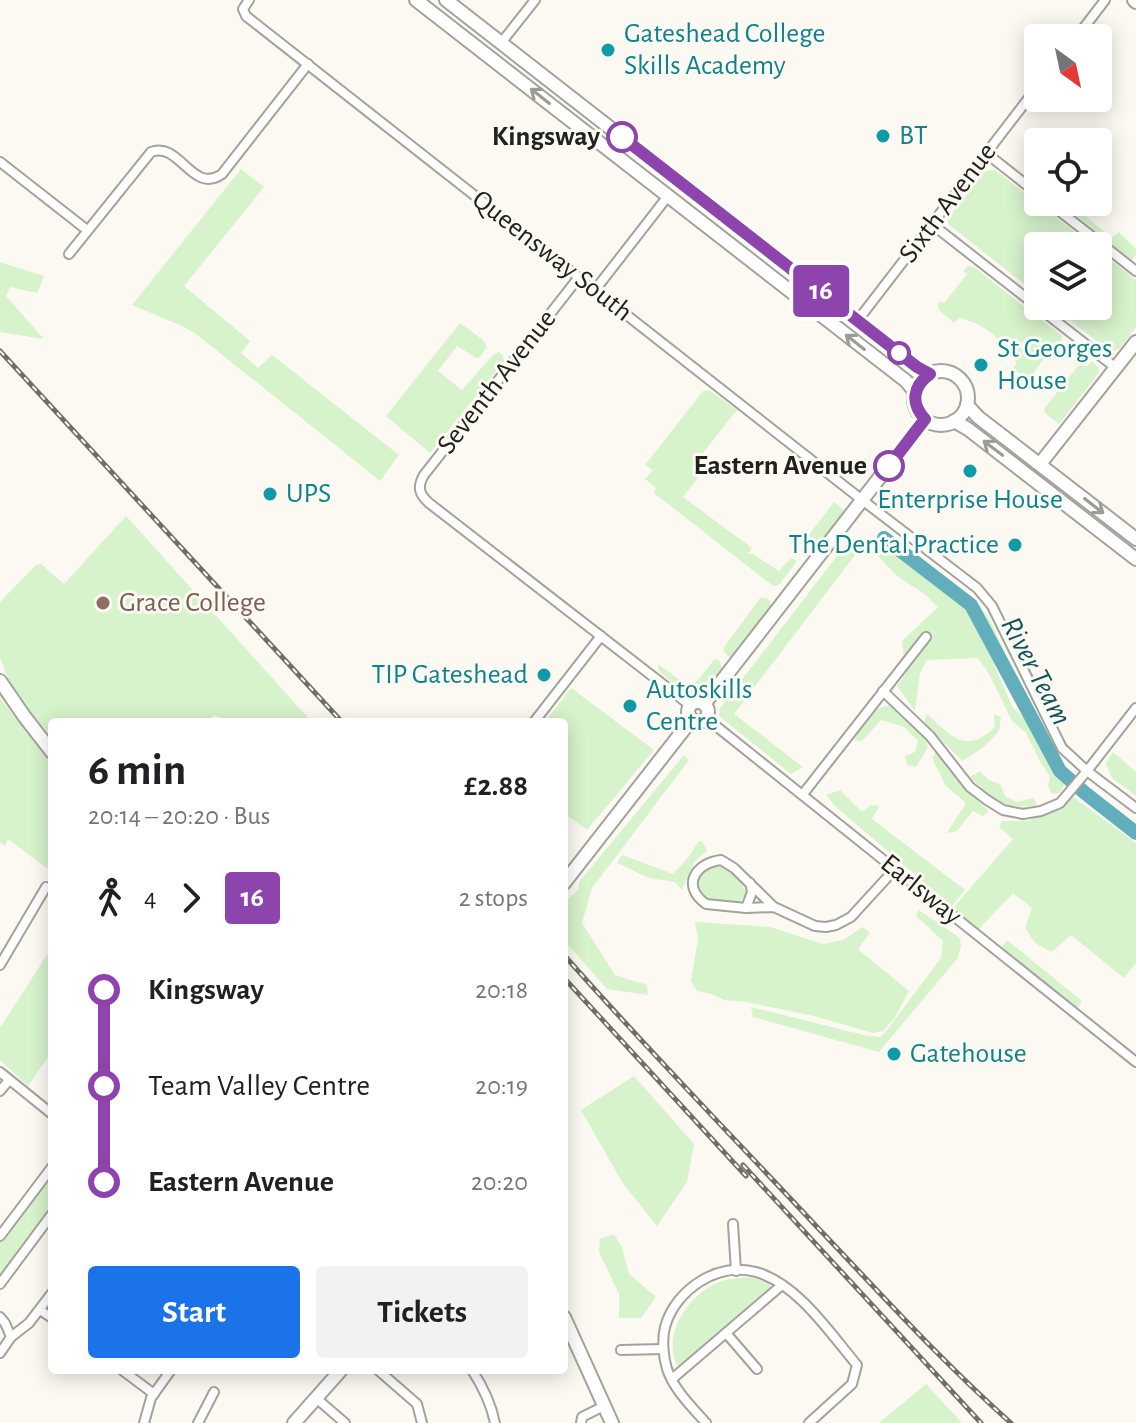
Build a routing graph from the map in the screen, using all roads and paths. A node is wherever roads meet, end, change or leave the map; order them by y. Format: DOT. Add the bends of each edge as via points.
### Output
graph roads {
  1 [pos="249,0"];
  2 [pos="416,0"];
  3 [pos="446,0"];
  4 [pos="535,0"];
  5 [pos="1105,0"];
  6 [pos="1087,24"];
  7 [pos="501,43"];
  8 [pos="308,64"];
  9 [pos="1024,104"];
  10 [pos="986,153"];
  11 [pos="0,162"];
  12 [pos="1024,183"];
  13 [pos="668,196"];
  14 [pos="1066,216"];
  15 [pos="933,225"];
  16 [pos="87,230"];
  17 [pos="69,254"];
  18 [pos="1136,271"];
  19 [pos="579,277"];
  20 [pos="595,290"];
  21 [pos="858,320"];
  22 [pos="1136,342"];
  23 [pos="1116,368"];
  24 [pos="930,374"];
  25 [pos="915,392"];
  26 [pos="967,405"];
  27 [pos="925,419"];
  28 [pos="954,421"];
  29 [pos="1026,453"];
  30 [pos="1040,464"];
  31 [pos="1032,478"];
  32 [pos="863,499"];
  33 [pos="1136,539"];
  34 [pos="1136,559"];
  35 [pos="601,636"];
  36 [pos="926,637"];
  37 [pos="0,681"];
  38 [pos="883,691"];
  39 [pos="1136,708"];
  40 [pos="695,710"];
  41 [pos="537,718"];
  42 [pos="706,718"];
  43 [pos="48,747"];
  44 [pos="1084,775"];
  45 [pos="803,794"];
  46 [pos="1136,808"];
  47 [pos="895,869"];
  48 [pos="568,878"];
  49 [pos="749,882"];
  50 [pos="46,887"];
  51 [pos="774,907"];
  52 [pos="746,908"];
  53 [pos="0,965"];
  54 [pos="1136,1062"];
  55 [pos="0,1072"];
  56 [pos="9,1080"];
  57 [pos="0,1091"];
  58 [pos="48,1111"];
  59 [pos="48,1172"];
  60 [pos="48,1219"];
  61 [pos="733,1224"];
  62 [pos="0,1236"];
  63 [pos="736,1271"];
  64 [pos="0,1284"];
  65 [pos="782,1285"];
  66 [pos="48,1299"];
  67 [pos="40,1310"];
  68 [pos="48,1315"];
  69 [pos="0,1317"];
  70 [pos="568,1326"];
  71 [pos="726,1333"];
  72 [pos="11,1337"];
  73 [pos="663,1349"];
  74 [pos="621,1350"];
  75 [pos="0,1353"];
  76 [pos="757,1369"];
  77 [pos="127,1374"];
  78 [pos="168,1374"];
  79 [pos="335,1374"];
  80 [pos="383,1374"];
  81 [pos="474,1374"];
  82 [pos="672,1379"];
  83 [pos="214,1392"];
  84 [pos="154,1394"];
  85 [pos="316,1398"];
  86 [pos="604,1406"];
  87 [pos="144,1423"];
  88 [pos="198,1423"];
  89 [pos="294,1423"];
  90 [pos="345,1423"];
  91 [pos="422,1423"];
  92 [pos="495,1423"];
  93 [pos="581,1423"];
  94 [pos="612,1423"];
  95 [pos="706,1423"];
  96 [pos="809,1423"];
  1 -- 8 [label="street, Queensway South" via="246,16"];
  13 -- 2 [label="street, one-way"];
  3 -- 7 [label="street"];
  4 -- 7 [label="street"];
  5 -- 6 [label="street"];
  7 -- 21 [label="street"];
  8 -- 16 [label="street" via="217,178 202,179 165,150 155,149"];
  8 -- 19 [label="street, Queensway South"];
  9 -- 10 [label="street, Sixth Avenue"];
  10 -- 12 [label="street"];
  10 -- 15 [label="street, Sixth Avenue"];
  11 -- 16 [label="street"];
  13 -- 20 [label="street"];
  25 -- 13 [label="street, one-way"];
  14 -- 18 [label="street"];
  15 -- 21 [label="street, Sixth Avenue"];
  15 -- 23 [label="street"];
  16 -- 17 [label="street"];
  19 -- 20 [label="street, Queensway South"];
  19 -- 35 [label="street, Seventh Avenue" via="424,475 419,490"];
  20 -- 32 [label="street, Queensway South"];
  21 -- 24 [label="street"];
  22 -- 23 [label="street"];
  23 -- 30 [label="street"];
  24 -- 25 [label="street"];
  24 -- 26 [label="street" via="944,371 958,377 967,390"];
  25 -- 27 [label="street"];
  26 -- 28 [label="street"];
  26 -- 29 [label="street"];
  27 -- 28 [label="street" via="937,424"];
  27 -- 32 [label="street"];
  31 -- 28 [label="street, one-way"];
  29 -- 30 [label="street"];
  29 -- 31 [label="street"];
  30 -- 33 [label="street, one-way"];
  31 -- 34 [label="street"];
  32 -- 40 [label="street"];
  32 -- 44 [label="street, Queensway South" via="983,593 1054,735"];
  35 -- 40 [label="street"];
  35 -- 41 [label="street"];
  36 -- 38 [label="street"];
  37 -- 43 [label="street"];
  38 -- 44 [label="street" via="930,736 970,787 1003,810 1023,814 1060,803"];
  38 -- 45 [label="street"];
  39 -- 44 [label="street"];
  40 -- 42 [label="street" via="700,721"];
  40 -- 48 [label="street"];
  42 -- 45 [label="street, Earlsway"];
  44 -- 46 [label="street, Queensway South"];
  45 -- 47 [label="street, Earlsway"];
  47 -- 51 [label="street" via="851,917 836,925 815,926"];
  47 -- 54 [label="street, Earlsway"];
  49 -- 51 [label="street"];
  49 -- 52 [label="street" via="752,892"];
  49 -- 52 [label="street" via="721,860 700,867 693,878 696,895 706,904"];
  50 -- 53 [label="street"];
  51 -- 52 [label="street"];
  55 -- 56 [label="street"];
  56 -- 57 [label="street"];
  56 -- 58 [label="street"];
  59 -- 62 [label="street"];
  60 -- 64 [label="street"];
  61 -- 63 [label="street"];
  63 -- 65 [label="street" via="754,1271"];
  63 -- 73 [label="street" via="722,1270 678,1300"];
  65 -- 71 [label="street"];
  65 -- 96 [label="street" via="797,1294 857,1365 852,1384"];
  66 -- 67 [label="street"];
  67 -- 68 [label="street"];
  67 -- 72 [label="street"];
  69 -- 72 [label="street"];
  70 -- 86 [label="street"];
  71 -- 76 [label="street"];
  71 -- 82 [label="street"];
  72 -- 75 [label="street"];
  73 -- 74 [label="street"];
  73 -- 82 [label="street"];
  77 -- 84 [label="street"];
  78 -- 84 [label="street"];
  79 -- 85 [label="street"];
  80 -- 91 [label="street" via="417,1404"];
  81 -- 92 [label="street"];
  82 -- 95 [label="street"];
  83 -- 88 [label="street"];
  84 -- 87 [label="street"];
  85 -- 89 [label="street"];
  85 -- 90 [label="street"];
  86 -- 93 [label="street" via="582,1417"];
  86 -- 94 [label="street"];
}
